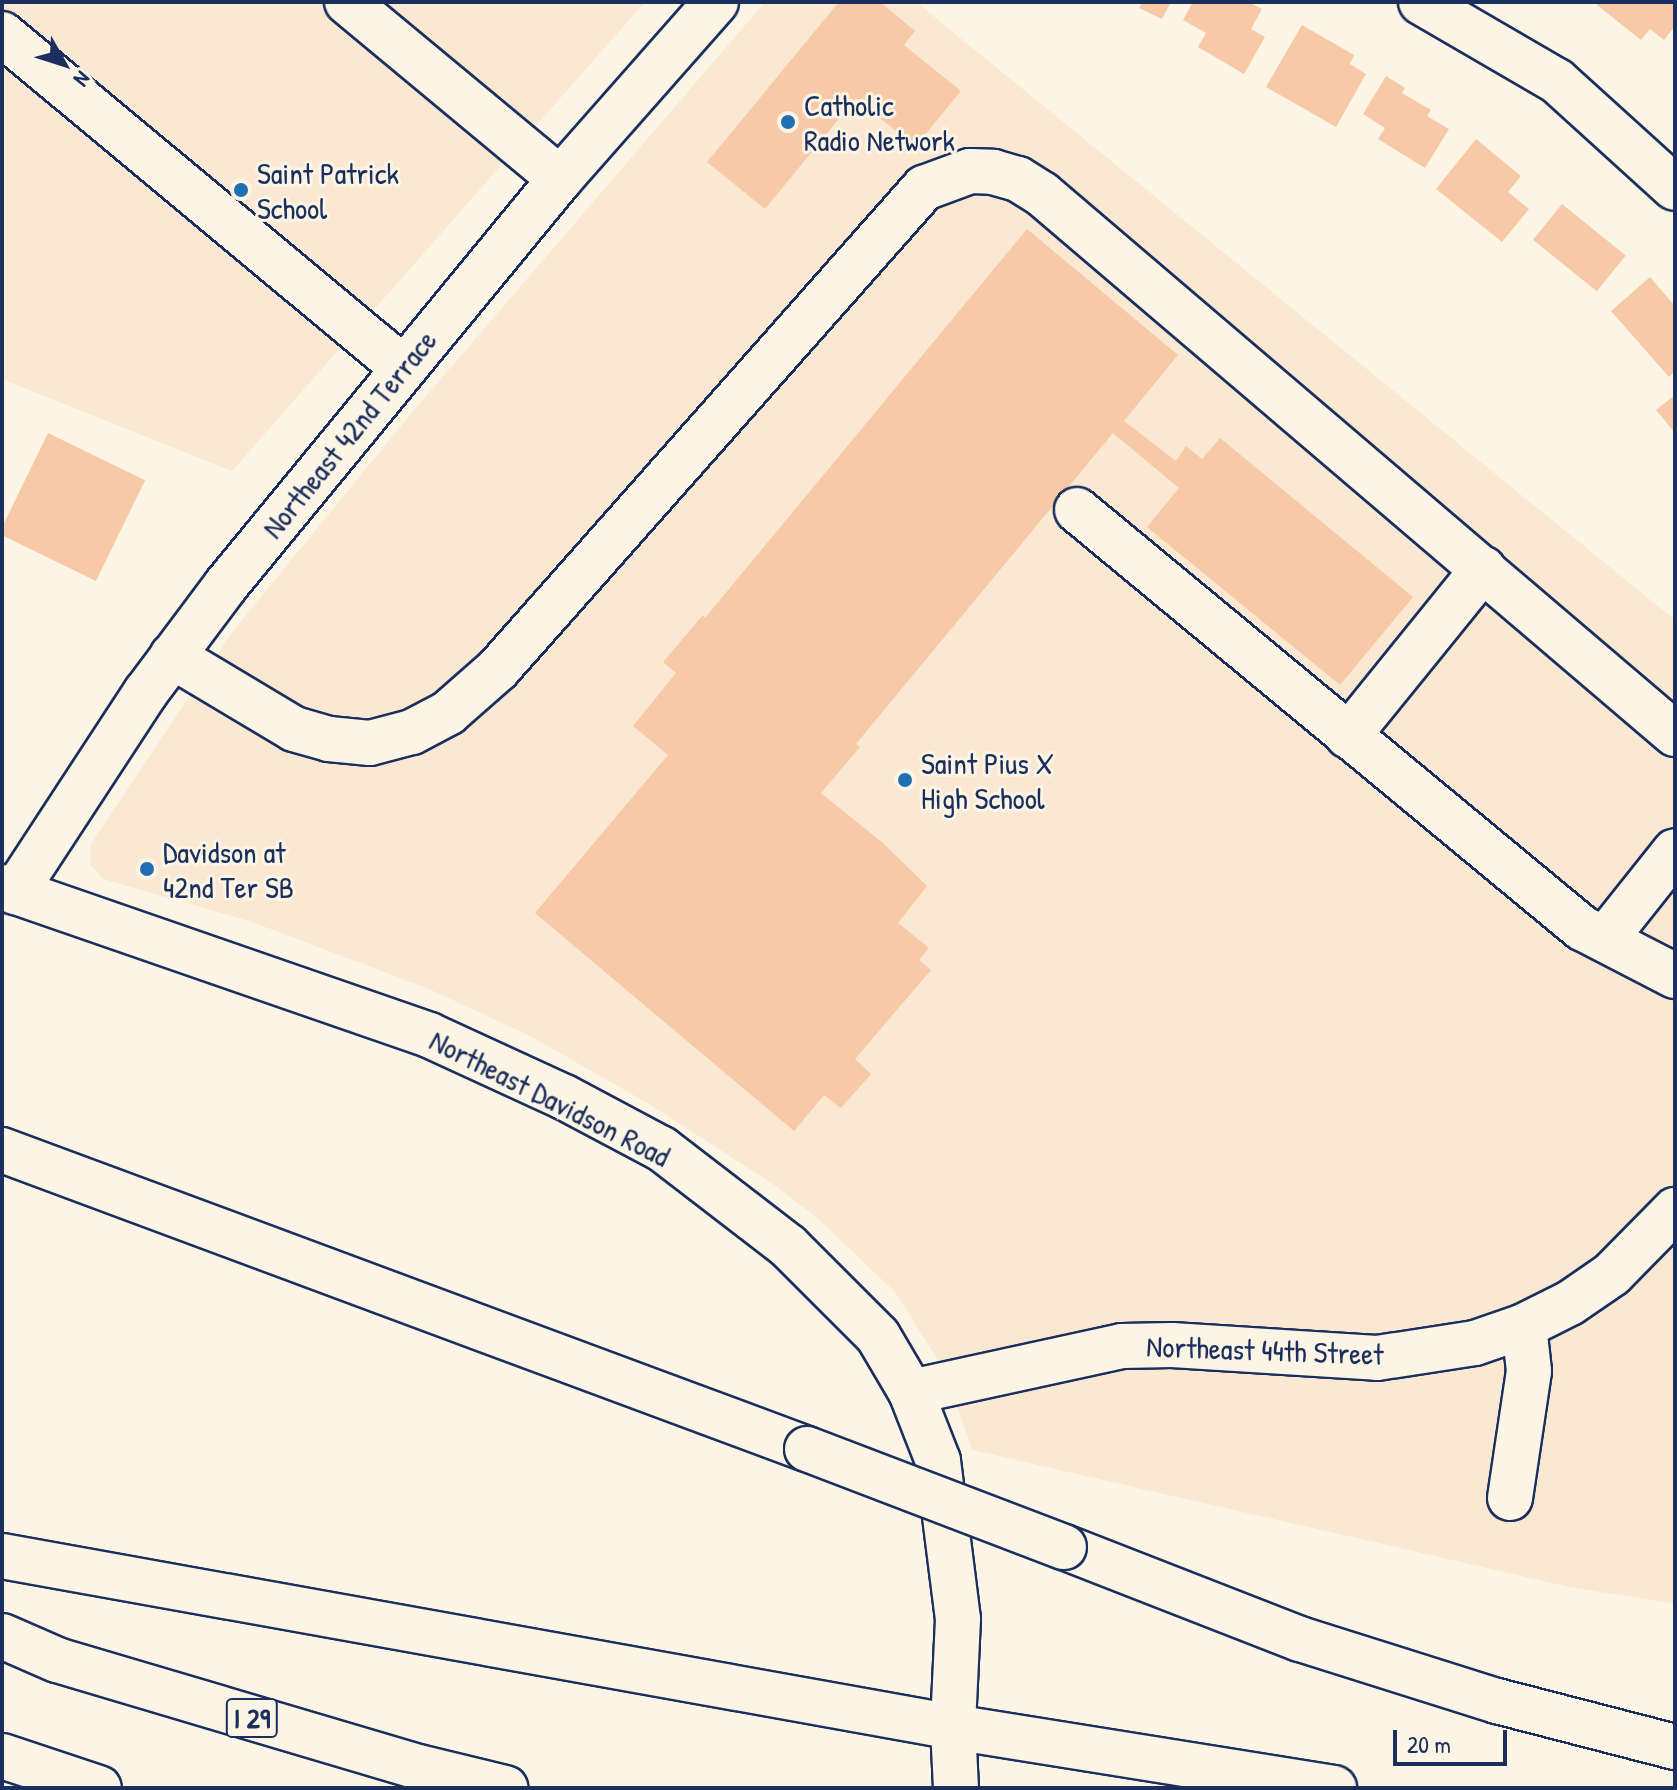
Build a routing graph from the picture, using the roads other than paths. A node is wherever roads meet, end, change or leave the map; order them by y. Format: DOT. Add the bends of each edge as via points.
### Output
graph roads {
  1 [pos="347,2"];
  2 [pos="716,2"];
  3 [pos="1421,2"];
  4 [pos="2,34"];
  5 [pos="560,179"];
  6 [pos="1675,188"];
  7 [pos="402,367"];
  8 [pos="1077,510"];
  9 [pos="1483,569"];
  10 [pos="172,656"];
  11 [pos="1675,734"];
  12 [pos="1348,736"];
  13 [pos="1675,851"];
  14 [pos="8,889"];
  15 [pos="1605,939"];
  16 [pos="1675,976"];
  17 [pos="2,1150"];
  18 [pos="1674,1213"];
  19 [pos="1524,1326"];
  20 [pos="911,1392"];
  21 [pos="1510,1498"];
  22 [pos="2,1556"];
  23 [pos="2,1636"];
  24 [pos="953,1727"];
  25 [pos="1675,1747"];
  26 [pos="2,1756"];
  27 [pos="99,1788"];
  28 [pos="505,1788"];
  29 [pos="956,1788"];
  30 [pos="1334,1788"];
  1 -- 5 [label="main road"];
  2 -- 5 [label="main road, Northeast 42nd Terrace"];
  3 -- 6 [label="main road" via="1557,81"];
  4 -- 7 [label="main road"];
  5 -- 7 [label="main road, Northeast 42nd Terrace"];
  7 -- 10 [label="main road, Northeast 42nd Terrace"];
  8 -- 12 [label="main road"];
  9 -- 10 [label="main road" via="1042,194 1018,179 970,171 924,188 914,198 498,669 448,713 412,732 370,743 329,739 294,729"];
  9 -- 11 [label="main road"];
  9 -- 12 [label="main road"];
  10 -- 14 [label="main road, Northeast 42nd Terrace"];
  12 -- 15 [label="main road" via="1582,928"];
  13 -- 15 [label="main road"];
  14 -- 20 [label="main road, Northeast Davidson Road" via="429,1035 662,1149 788,1246 878,1336"];
  15 -- 16 [label="main road"];
  17 -- 25 [label="main road, bridge" via="1300,1639 1497,1701"];
  18 -- 19 [label="main road, Northeast 44th Street" via="1612,1274"];
  19 -- 20 [label="main road, Northeast 44th Street" via="1475,1343 1377,1358 1122,1346"];
  19 -- 21 [label="main road" via="1529,1371"];
  20 -- 24 [label="main road, Northeast Davidson Road" via="938,1461 958,1619"];
  22 -- 24 [label="main road"];
  23 -- 28 [label="main road, I 29" via="72,1665"];
  24 -- 29 [label="main road, Northeast Davidson Road"];
  24 -- 30 [label="main road"];
  26 -- 27 [label="main road"];
}
